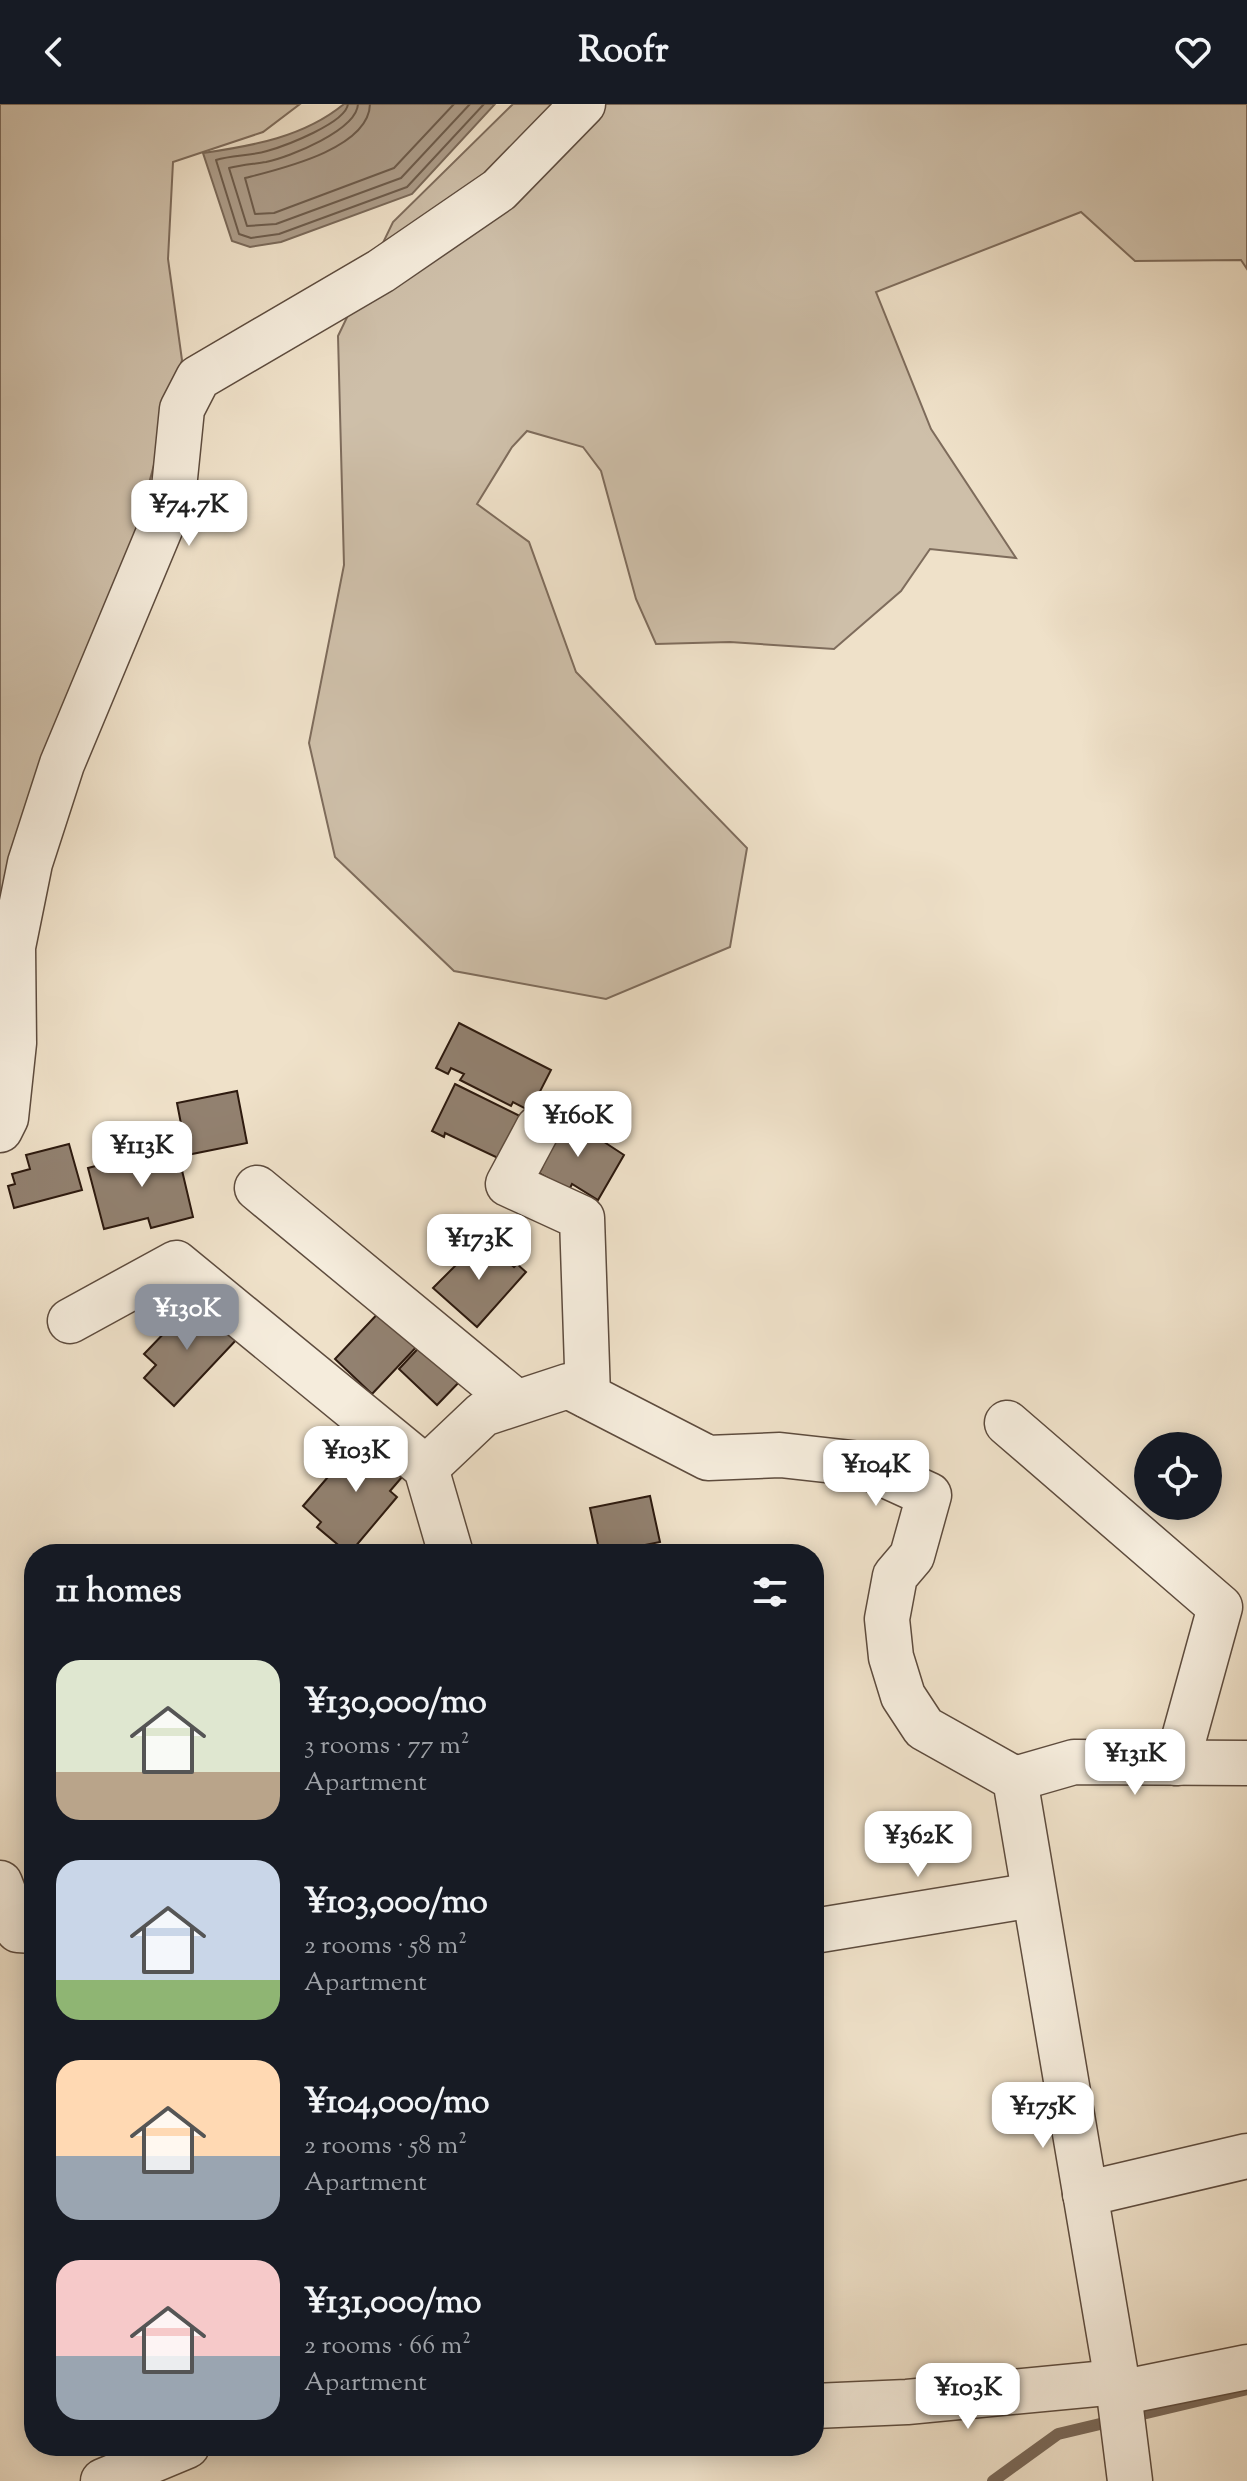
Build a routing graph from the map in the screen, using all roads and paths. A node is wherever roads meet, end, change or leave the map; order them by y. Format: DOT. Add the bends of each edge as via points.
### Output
graph roads {
  1 [pos="583,104"];
  2 [pos="538,1128"];
  3 [pos="0,1130"];
  4 [pos="257,1188"];
  5 [pos="70,1321"];
  6 [pos="588,1396"];
  7 [pos="516,1402"];
  8 [pos="1007,1423"];
  9 [pos="426,1468"];
  10 [pos="448,1544"];
  11 [pos="1177,1763"];
  12 [pos="1247,1763"];
  13 [pos="1015,1779"];
  14 [pos="0,1883"];
  15 [pos="1033,1895"];
  16 [pos="824,1929"];
  17 [pos="17,1931"];
  18 [pos="1247,2156"];
  19 [pos="1085,2194"];
  20 [pos="1247,2367"];
  21 [pos="1120,2404"];
  22 [pos="824,2406"];
  23 [pos="163,2456"];
  24 [pos="103,2481"];
  25 [pos="1130,2481"];
  1 -- 3 [label="street" via="499,190 381,271 198,378 182,409 173,498 62,764 30,863 13,947 14,1043 6,1118"];
  2 -- 6 [label="street" via="508,1184 582,1218"];
  4 -- 7 [label="street"];
  5 -- 9 [label="street" via="176,1263"];
  6 -- 7 [label="street" via="568,1386"];
  6 -- 13 [label="street" via="708,1458 780,1455 861,1464 929,1495 912,1556 895,1576 887,1619 891,1657 903,1696 924,1728"];
  7 -- 9 [label="street" via="483,1414"];
  8 -- 11 [label="street" via="1220,1607"];
  9 -- 10 [label="street"];
  11 -- 12 [label="street"];
  11 -- 13 [label="street" via="1074,1762"];
  13 -- 15 [label="street"];
  14 -- 17 [label="street"];
  15 -- 16 [label="street"];
  15 -- 19 [label="street"];
  18 -- 19 [label="street"];
  19 -- 21 [label="street"];
  20 -- 21 [label="street"];
  21 -- 22 [label="street"];
  21 -- 25 [label="street"];
  23 -- 24 [label="street"];
}
